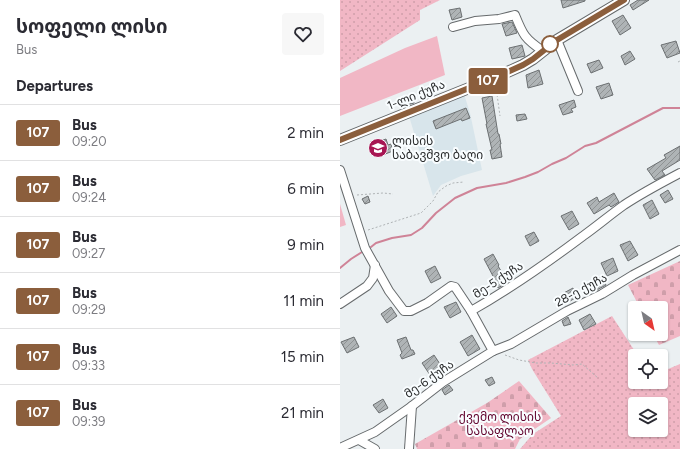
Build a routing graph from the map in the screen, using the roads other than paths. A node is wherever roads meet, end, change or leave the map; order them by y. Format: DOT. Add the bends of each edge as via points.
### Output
graph roads {
  1 [pos="624,0"];
  2 [pos="453,27"];
  3 [pos="557,40"];
  4 [pos="543,50"];
  5 [pos="578,91"];
  6 [pos="340,140"];
  7 [pos="340,170"];
  8 [pos="680,173"];
  9 [pos="680,250"];
  10 [pos="375,265"];
  11 [pos="340,304"];
  12 [pos="471,311"];
  13 [pos="493,351"];
  14 [pos="412,406"];
  15 [pos="360,440"];
  16 [pos="340,448"];
  17 [pos="375,449"];
  18 [pos="409,449"];
  1 -- 3 [label="main road, 1-ლი ქუჩა"];
  2 -- 4 [label="street" via="515,15 522,33"];
  3 -- 4 [label="main road, 1-ლი ქუჩა"];
  3 -- 5 [label="street"];
  4 -- 6 [label="main road, 1-ლი ქუჩა" via="523,65 494,78"];
  7 -- 10 [label="street, მე-5 ქუჩა" via="365,248"];
  8 -- 12 [label="street, მე-5 ქუჩა" via="625,205 516,283"];
  9 -- 13 [label="street, 28-ე ქუჩა" via="566,311 511,344"];
  10 -- 11 [label="street" via="373,278 367,286"];
  10 -- 12 [label="street, მე-5 ქუჩა" via="389,291 404,311 411,311 455,286"];
  12 -- 13 [label="street"];
  13 -- 14 [label="street, მე-6 ქუჩა" via="443,382"];
  14 -- 15 [label="street, მე-6 ქუჩა"];
  14 -- 18 [label="street"];
  15 -- 16 [label="street, მე-6 ქუჩა"];
  15 -- 17 [label="street"];
}
